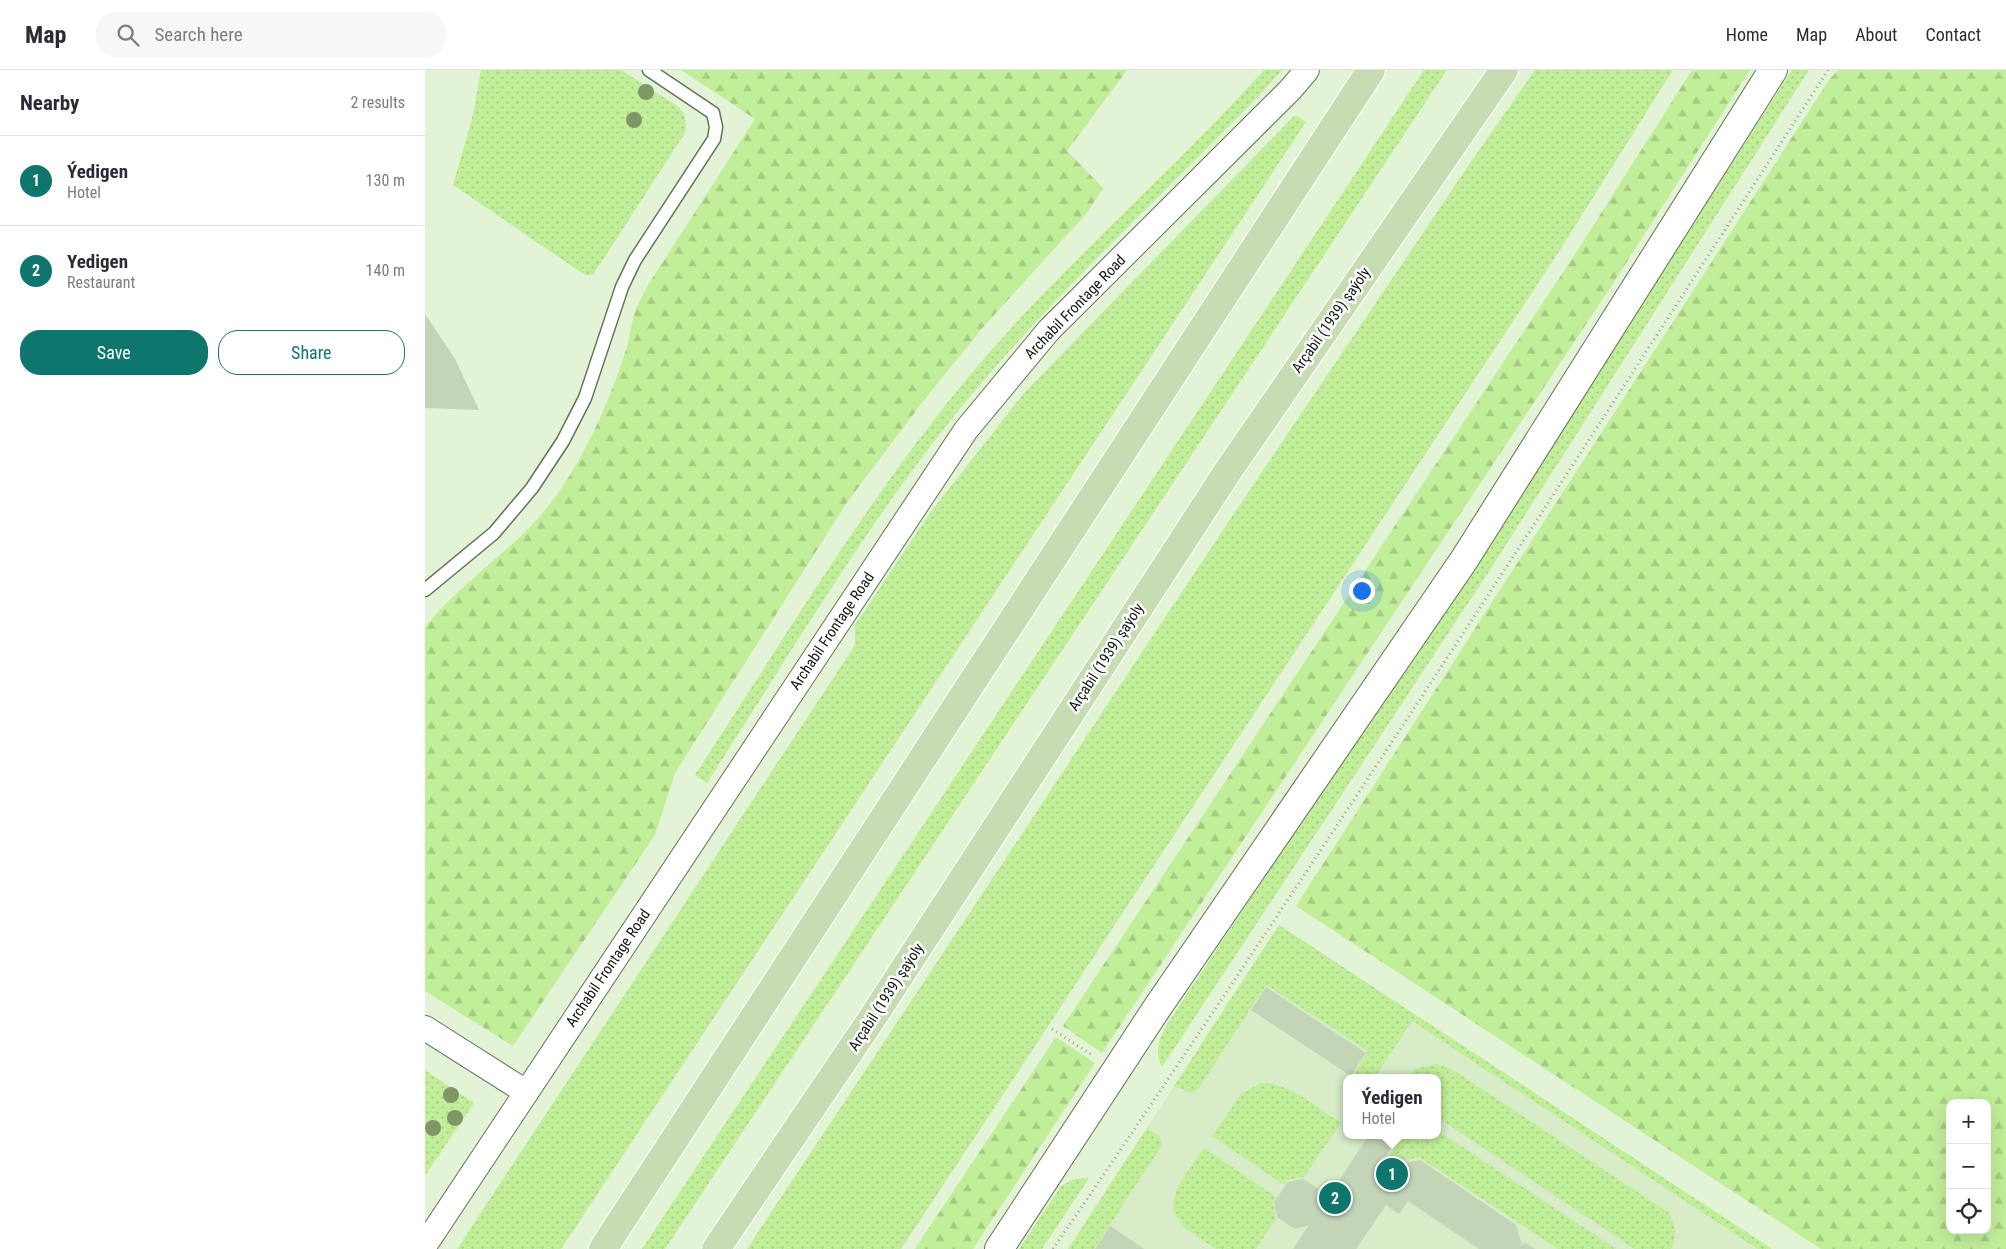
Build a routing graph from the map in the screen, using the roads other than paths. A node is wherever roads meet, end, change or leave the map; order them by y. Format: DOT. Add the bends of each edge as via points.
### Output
graph roads {
  1 [pos="649,70"];
  2 [pos="1307,70"];
  3 [pos="1371,70"];
  4 [pos="1504,70"];
  5 [pos="1773,70"];
  6 [pos="425,590"];
  7 [pos="425,1028"];
  8 [pos="526,1092"];
  9 [pos="425,1245"];
  10 [pos="603,1249"];
  11 [pos="716,1249"];
  12 [pos="999,1249"];
  1 -- 6 [label="lane" via="713,113 714,139 635,260 622,287 585,398 563,441 532,488 494,533"];
  2 -- 8 [label="street, Archabil Frontage Road" via="1049,330 966,430"];
  3 -- 10 [label="main road"];
  4 -- 11 [label="main road, Arçabil (1939) şaýoly" via="1227,470 869,1024"];
  5 -- 12 [label="street" via="1464,560 1155,1011"];
  7 -- 8 [label="street"];
  8 -- 9 [label="street, Archabil Frontage Road"];
}
